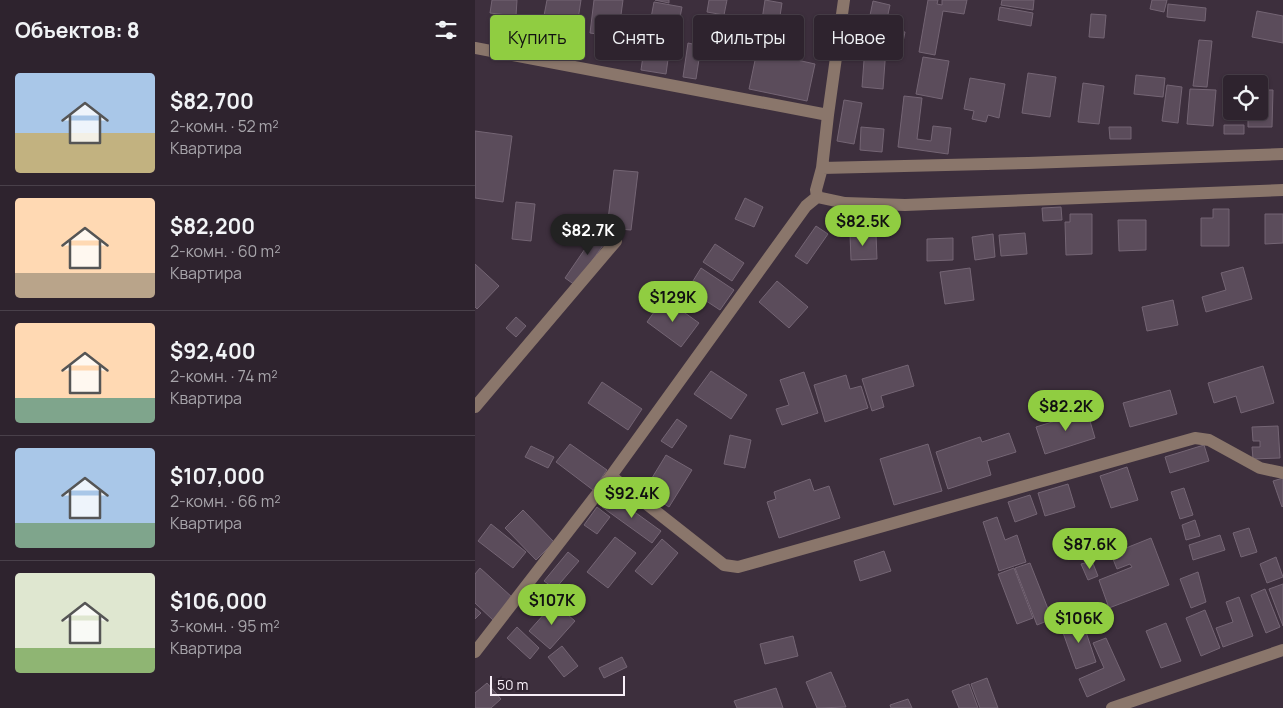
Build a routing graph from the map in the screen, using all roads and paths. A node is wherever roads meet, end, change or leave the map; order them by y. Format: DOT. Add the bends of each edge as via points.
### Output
graph roads {
  1 [pos="844,0"];
  2 [pos="475,48"];
  3 [pos="828,115"];
  4 [pos="1283,154"];
  5 [pos="823,168"];
  6 [pos="1283,190"];
  7 [pos="817,197"];
  8 [pos="616,241"];
  9 [pos="475,407"];
  10 [pos="1283,473"];
  11 [pos="611,476"];
  12 [pos="1283,650"];
  13 [pos="475,652"];
  14 [pos="1112,708"];
  1 -- 3 [label="street"];
  2 -- 3 [label="street"];
  3 -- 5 [label="street"];
  4 -- 5 [label="street"];
  5 -- 7 [label="street"];
  6 -- 7 [label="street" via="905,206 845,203"];
  7 -- 11 [label="street" via="806,206"];
  8 -- 9 [label="street"];
  10 -- 11 [label="street" via="1259,468 1209,440 1195,438 738,567 724,565"];
  11 -- 13 [label="street"];
  12 -- 14 [label="street"];
}
